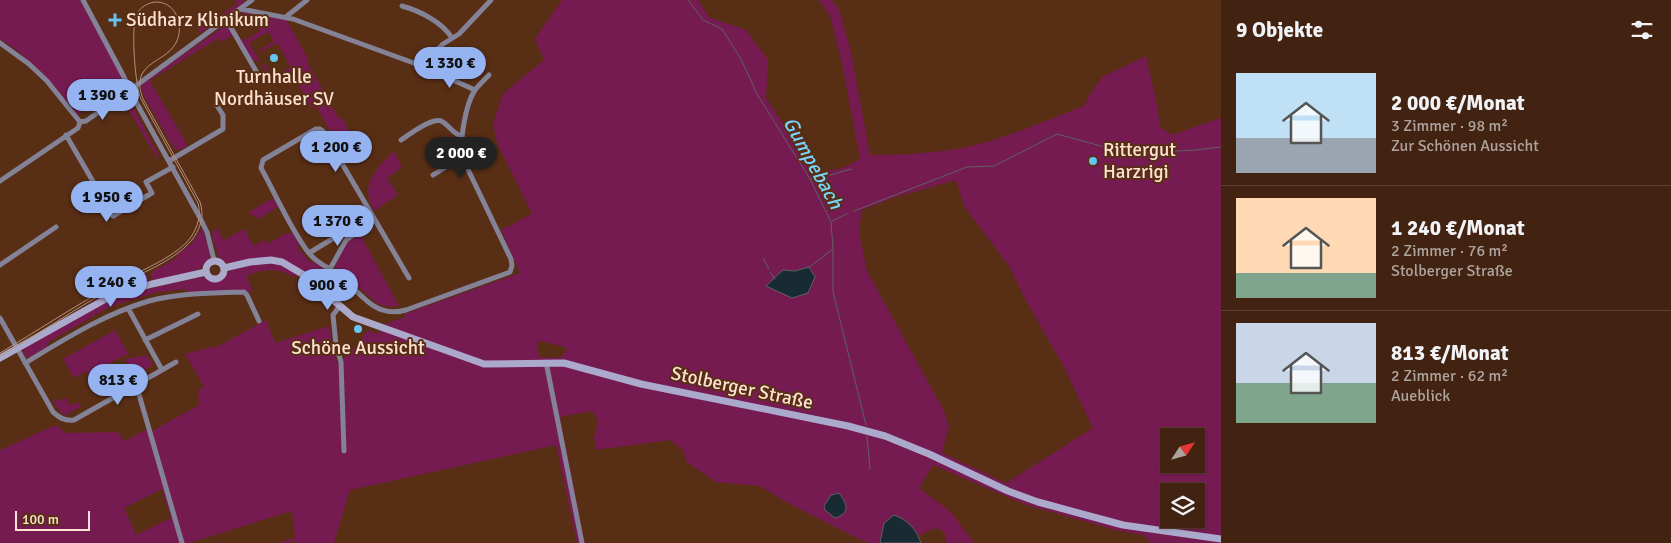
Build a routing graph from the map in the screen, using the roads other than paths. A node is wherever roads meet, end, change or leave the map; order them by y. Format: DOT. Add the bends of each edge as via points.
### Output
graph roads {
  1 [pos="83,0"];
  2 [pos="252,0"];
  3 [pos="308,0"];
  4 [pos="487,1"];
  5 [pos="402,6"];
  6 [pos="241,9"];
  7 [pos="287,16"];
  8 [pos="226,20"];
  9 [pos="452,38"];
  10 [pos="0,43"];
  11 [pos="422,66"];
  12 [pos="256,71"];
  13 [pos="489,75"];
  14 [pos="475,90"];
  15 [pos="126,95"];
  16 [pos="216,104"];
  17 [pos="80,122"];
  18 [pos="66,135"];
  19 [pos="461,136"];
  20 [pos="401,140"];
  21 [pos="462,157"];
  22 [pos="169,161"];
  23 [pos="173,167"];
  24 [pos="433,175"];
  25 [pos="0,181"];
  26 [pos="375,220"];
  27 [pos="351,224"];
  28 [pos="56,227"];
  29 [pos="309,253"];
  30 [pos="214,260"];
  31 [pos="0,265"];
  32 [pos="224,268"];
  33 [pos="330,270"];
  34 [pos="206,272"];
  35 [pos="409,278"];
  36 [pos="316,286"];
  37 [pos="339,306"];
  38 [pos="128,308"];
  39 [pos="198,314"];
  40 [pos="0,318"];
  41 [pos="259,321"];
  42 [pos="145,340"];
  43 [pos="17,348"];
  44 [pos="0,358"];
  45 [pos="176,362"];
  46 [pos="546,362"];
  47 [pos="25,363"];
  48 [pos="162,370"];
  49 [pos="136,384"];
  50 [pos="344,451"];
  51 [pos="1221,539"];
  52 [pos="182,543"];
  53 [pos="582,543"];
  1 -- 15 [label="street" via="128,85"];
  2 -- 6 [label="street"];
  3 -- 7 [label="street"];
  4 -- 9 [label="street"];
  5 -- 9 [label="street" via="416,10 448,31"];
  6 -- 7 [label="street"];
  6 -- 8 [label="street"];
  7 -- 11 [label="street"];
  8 -- 12 [label="street"];
  8 -- 15 [label="street"];
  9 -- 11 [label="street"];
  10 -- 17 [label="street" via="47,81"];
  11 -- 14 [label="street"];
  13 -- 14 [label="street"];
  14 -- 19 [label="street"];
  15 -- 17 [label="street"];
  15 -- 22 [label="street" via="136,102"];
  16 -- 22 [label="street" via="223,115 222,129"];
  17 -- 18 [label="street" via="78,128"];
  18 -- 23 [label="street" via="114,216 152,193 146,182"];
  18 -- 25 [label="street"];
  19 -- 20 [label="street" via="438,120"];
  19 -- 21 [label="street"];
  21 -- 24 [label="street"];
  21 -- 33 [label="street" via="511,259 510,272 395,312 374,306"];
  22 -- 23 [label="street"];
  23 -- 30 [label="street" via="207,232"];
  26 -- 29 [label="street" via="323,130 316,129 261,164"];
  26 -- 33 [label="street" via="346,240"];
  26 -- 35 [label="street"];
  27 -- 29 [label="street" via="347,230"];
  28 -- 31 [label="street"];
  29 -- 33 [label="street"];
  30 -- 32 [label="main road"];
  30 -- 34 [label="main road" via="206,266"];
  32 -- 34 [label="main road" via="223,274 215,280"];
  32 -- 36 [label="main road, Stolberger Straße" via="250,262 282,262"];
  33 -- 36 [label="street"];
  34 -- 43 [label="main road" via="118,293"];
  36 -- 37 [label="main road, Stolberger Straße"];
  37 -- 46 [label="main road, Stolberger Straße" via="368,324 484,364"];
  37 -- 50 [label="street" via="334,315 341,362"];
  38 -- 41 [label="street" via="182,295 244,292"];
  38 -- 42 [label="street"];
  38 -- 47 [label="street" via="108,315"];
  39 -- 42 [label="street"];
  40 -- 43 [label="street"];
  42 -- 48 [label="street"];
  43 -- 44 [label="main road"];
  43 -- 47 [label="street"];
  45 -- 48 [label="street"];
  46 -- 51 [label="main road, Stolberger Straße" via="564,362 641,384 848,426 885,436 1038,502 1123,525"];
  46 -- 53 [label="street"];
  47 -- 49 [label="street" via="53,412 66,420 74,420"];
  48 -- 49 [label="street"];
  49 -- 52 [label="street"];
}
